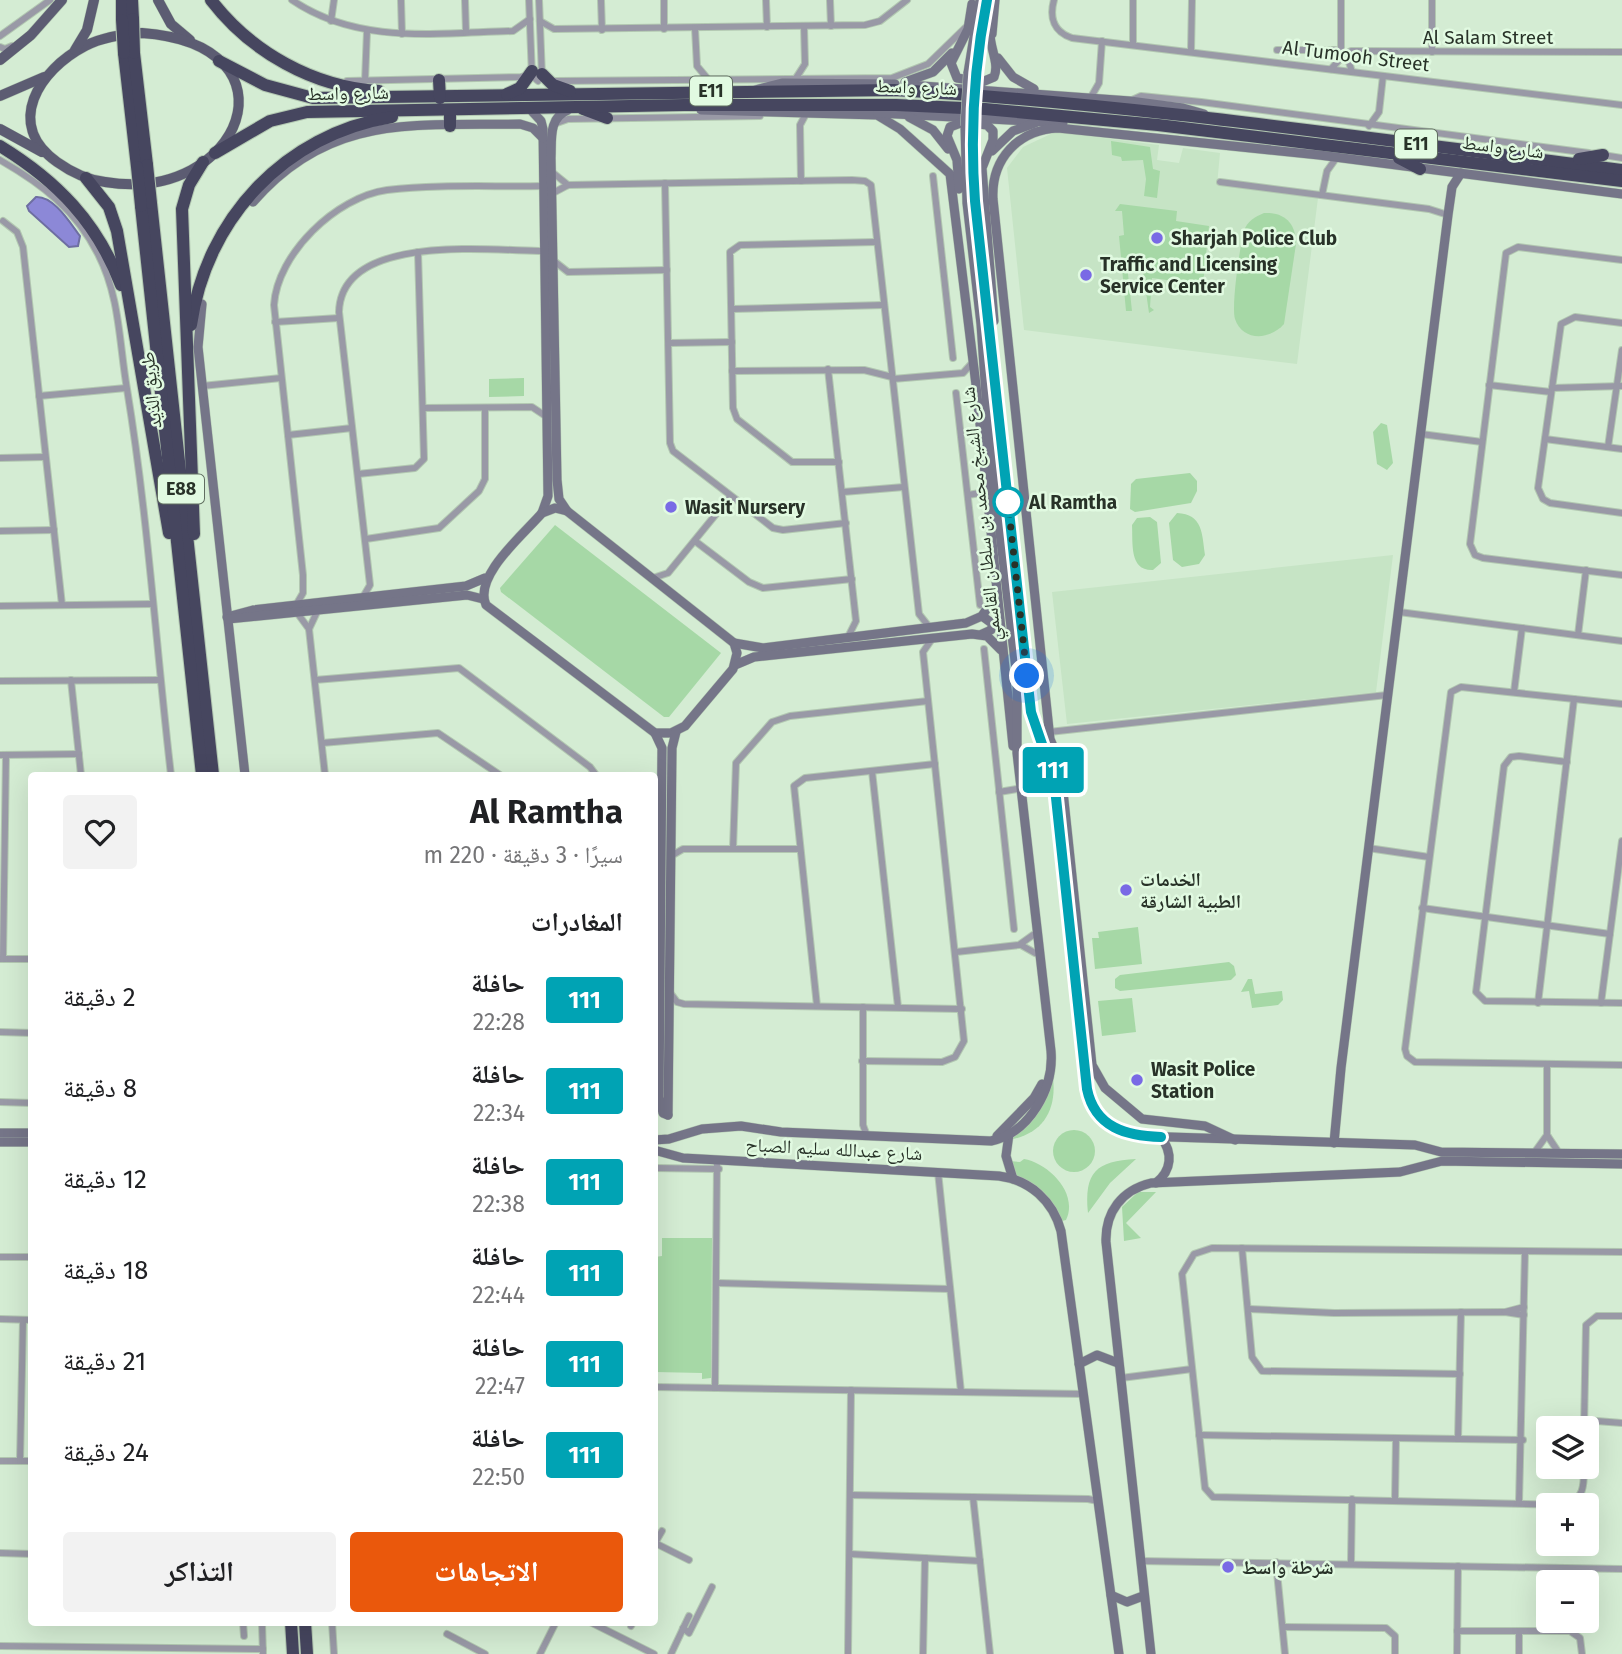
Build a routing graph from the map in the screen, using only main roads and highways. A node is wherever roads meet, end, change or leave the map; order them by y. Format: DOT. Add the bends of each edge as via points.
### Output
graph roads {
  1 [pos="62,0"];
  2 [pos="94,0"];
  3 [pos="122,0"];
  4 [pos="132,0"];
  5 [pos="158,0"];
  6 [pos="211,0"];
  7 [pos="128,20"];
  8 [pos="205,51"];
  9 [pos="73,53"];
  10 [pos="0,60"];
  11 [pos="219,61"];
  12 [pos="48,75"];
  13 [pos="439,80"];
  14 [pos="0,96"];
  15 [pos="501,96"];
  16 [pos="440,98"];
  17 [pos="424,99"];
  18 [pos="578,100"];
  19 [pos="450,110"];
  20 [pos="412,111"];
  21 [pos="607,118"];
  22 [pos="450,126"];
  23 [pos="0,129"];
  24 [pos="0,146"];
  25 [pos="215,153"];
  26 [pos="1390,153"];
  27 [pos="1603,155"];
  28 [pos="49,156"];
  29 [pos="203,162"];
  30 [pos="1544,165"];
  31 [pos="1420,169"];
  32 [pos="1622,170"];
  33 [pos="1485,176"];
  34 [pos="86,178"];
  35 [pos="1622,181"];
  36 [pos="146,204"];
  37 [pos="135,332"];
  38 [pos="186,356"];
  39 [pos="183,591"];
  40 [pos="194,607"];
  41 [pos="202,772"];
  42 [pos="213,772"];
  43 [pos="291,1626"];
  44 [pos="305,1626"];
  45 [pos="293,1654"];
  46 [pos="307,1654"];
  1 -- 10 [label="main road" via="32,35"];
  2 -- 9 [label="main road" via="87,30"];
  3 -- 7 [label="highway, طريق الذيد / E88"];
  4 -- 7 [label="highway, طريق الذيد / E88"];
  5 -- 8 [label="main road" via="171,24"];
  6 -- 17 [label="highway" via="272,56 325,80"];
  7 -- 36 [label="highway, طريق الذيد / E88, bridge"];
  8 -- 9 [label="main road" via="171,37 142,33 106,38"];
  8 -- 11 [label="main road"];
  9 -- 12 [label="main road"];
  11 -- 17 [label="highway, شارع واسط / E11" via="296,96"];
  11 -- 25 [label="main road" via="237,86 241,105 230,136"];
  12 -- 14 [label="main road"];
  12 -- 28 [label="main road" via="33,97 31,122"];
  13 -- 16 [label="highway"];
  15 -- 16 [label="highway, شارع واسط / E11"];
  15 -- 18 [label="highway, شارع واسط / E11"];
  15 -- 18 [label="highway" via="539,72"];
  16 -- 17 [label="highway, شارع واسط / E11"];
  18 -- 19 [label="highway, شارع واسط / E11" via="529,108"];
  18 -- 21 [label="highway"];
  18 -- 26 [label="highway, شارع واسط / E11" via="1023,112"];
  18 -- 30 [label="highway, شارع واسط / E11" via="755,90 894,90 986,96 1210,117"];
  19 -- 20 [label="highway, شارع واسط / E11"];
  19 -- 22 [label="highway"];
  20 -- 25 [label="highway, شارع واسط / E11" via="288,115 253,129"];
  20 -- 38 [label="highway" via="324,138 285,162 257,187 233,215 206,264"];
  23 -- 28 [label="main road"];
  24 -- 37 [label="highway" via="45,176 92,226 113,265"];
  25 -- 29 [label="main road"];
  26 -- 30 [label="highway, شارع واسط / E11"];
  26 -- 31 [label="highway"];
  27 -- 30 [label="highway" via="1584,159 1552,156"];
  28 -- 34 [label="main road"];
  29 -- 34 [label="main road" via="176,177 142,184"];
  29 -- 38 [label="highway" via="182,209"];
  30 -- 32 [label="highway, شارع واسط / E11"];
  30 -- 33 [label="highway" via="1537,176 1500,172"];
  30 -- 35 [label="highway, شارع واسط / E11"];
  34 -- 37 [label="highway" via="114,219"];
  36 -- 39 [label="highway, طريق الذيد / E88"];
  36 -- 40 [label="highway, طريق الذيد / E88"];
  37 -- 39 [label="highway" via="175,568"];
  38 -- 40 [label="highway"];
  39 -- 41 [label="highway, طريق الذيد / E88"];
  40 -- 42 [label="highway, طريق الذيد / E88"];
  43 -- 45 [label="highway"];
  44 -- 46 [label="highway"];
}
